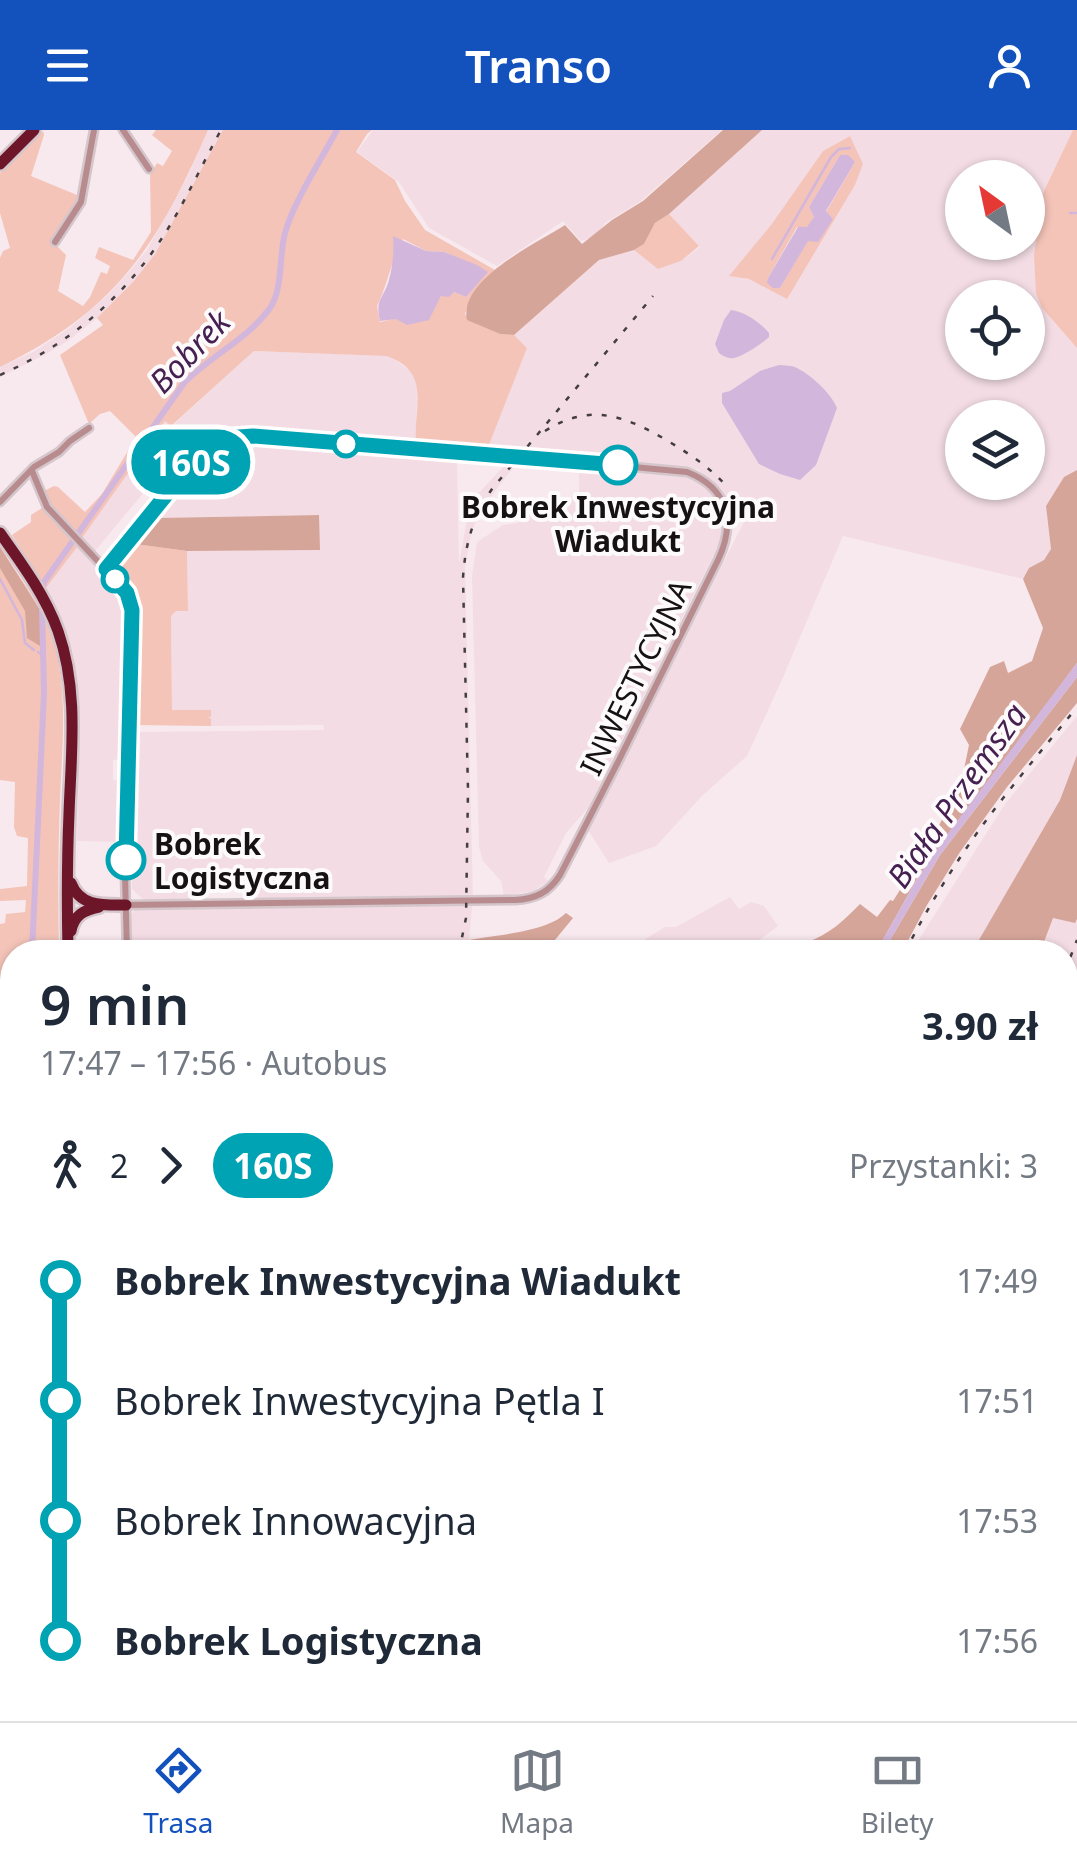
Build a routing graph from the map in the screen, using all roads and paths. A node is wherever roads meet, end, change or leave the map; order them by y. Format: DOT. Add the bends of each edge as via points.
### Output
graph roads {
  1 [pos="26,130"];
  2 [pos="34,130"];
  3 [pos="94,130"];
  4 [pos="123,130"];
  5 [pos="0,160"];
  6 [pos="149,169"];
  7 [pos="55,242"];
  8 [pos="89,428"];
  9 [pos="32,471"];
  10 [pos="0,502"];
  11 [pos="0,532"];
  12 [pos="0,541"];
  13 [pos="106,569"];
  14 [pos="33,584"];
  15 [pos="52,620"];
  16 [pos="68,854"];
  17 [pos="108,905"];
  18 [pos="126,905"];
  19 [pos="65,940"];
  20 [pos="66,940"];
  21 [pos="68,940"];
  22 [pos="127,940"];
  1 -- 5 [label="highway"];
  2 -- 5 [label="highway"];
  3 -- 7 [label="street" via="81,202"];
  4 -- 6 [label="street"];
  8 -- 9 [label="street"];
  9 -- 10 [label="street"];
  9 -- 13 [label="street" via="43,500"];
  11 -- 14 [label="highway"];
  12 -- 14 [label="highway"];
  13 -- 18 [label="street" via="132,610"];
  13 -- 18 [label="street, INWESTYCYJNA, bridge" via="200,452 225,438 253,436 686,472 719,494 728,526 718,560 551,888 516,900"];
  14 -- 15 [label="highway"];
  15 -- 16 [label="highway" via="71,687"];
  15 -- 19 [label="highway" via="67,704"];
  16 -- 17 [label="highway" via="75,893"];
  16 -- 20 [label="highway"];
  17 -- 18 [label="highway"];
  17 -- 21 [label="highway" via="78,916"];
  18 -- 22 [label="street"];
}
